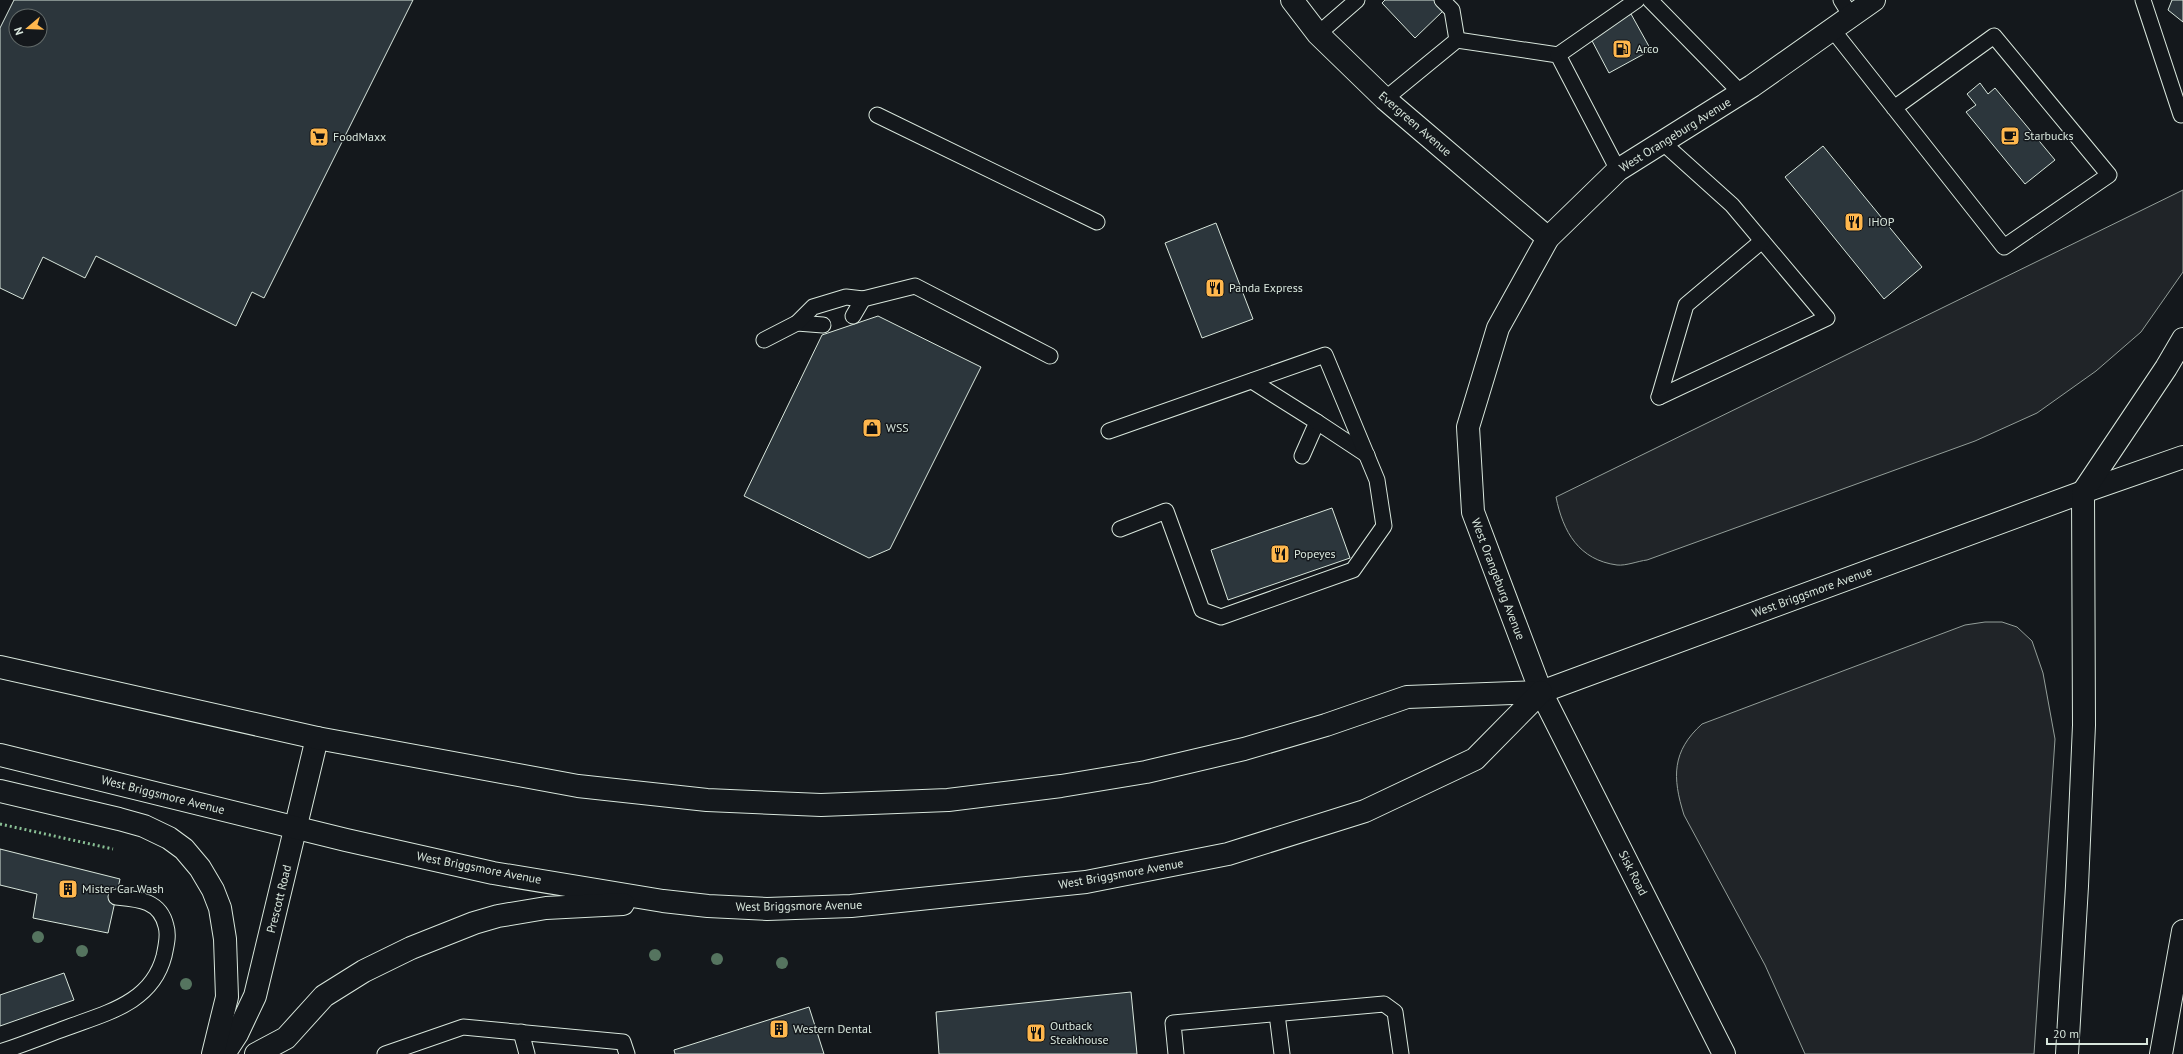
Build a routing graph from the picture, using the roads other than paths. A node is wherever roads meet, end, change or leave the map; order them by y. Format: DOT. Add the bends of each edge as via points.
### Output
graph roads {
  1 [pos="1292,0"];
  2 [pos="1357,0"];
  3 [pos="1442,0"];
  4 [pos="1637,0"];
  5 [pos="1650,0"];
  6 [pos="1874,0"];
  7 [pos="2143,0"];
  8 [pos="1846,8"];
  9 [pos="1832,29"];
  10 [pos="1318,34"];
  11 [pos="1457,40"];
  12 [pos="1558,55"];
  13 [pos="1741,93"];
  14 [pos="1385,99"];
  15 [pos="1894,108"];
  16 [pos="877,115"];
  17 [pos="2181,115"];
  18 [pos="1662,142"];
  19 [pos="1618,170"];
  20 [pos="1097,222"];
  21 [pos="1548,238"];
  22 [pos="1762,241"];
  23 [pos="862,299"];
  24 [pos="853,316"];
  25 [pos="797,323"];
  26 [pos="823,325"];
  27 [pos="2183,339"];
  28 [pos="764,340"];
  29 [pos="1050,356"];
  30 [pos="1252,381"];
  31 [pos="1317,422"];
  32 [pos="1110,431"];
  33 [pos="1366,455"];
  34 [pos="1302,456"];
  35 [pos="2183,457"];
  36 [pos="2083,492"];
  37 [pos="1120,529"];
  38 [pos="0,666"];
  39 [pos="1541,692"];
  40 [pos="317,738"];
  41 [pos="0,755"];
  42 [pos="0,791"];
  43 [pos="297,827"];
  44 [pos="116,897"];
  45 [pos="663,901"];
  46 [pos="2183,932"];
  47 [pos="1277,1014"];
  48 [pos="521,1032"];
  49 [pos="0,1052"];
  50 [pos="213,1054"];
  51 [pos="224,1054"];
  52 [pos="256,1054"];
  53 [pos="385,1054"];
  54 [pos="527,1054"];
  55 [pos="627,1054"];
  56 [pos="1176,1054"];
  57 [pos="1282,1054"];
  58 [pos="1401,1054"];
  59 [pos="1724,1054"];
  60 [pos="2067,1054"];
  61 [pos="2161,1054"];
  1 -- 10 [label="main road, Evergreen Avenue"];
  2 -- 10 [label="lane"];
  3 -- 11 [label="lane" via="1452,10"];
  4 -- 12 [label="lane"];
  5 -- 13 [label="lane"];
  6 -- 8 [label="main road, West Orangeburg Avenue"];
  7 -- 17 [label="lane"];
  8 -- 9 [label="main road, West Orangeburg Avenue"];
  9 -- 13 [label="main road, West Orangeburg Avenue"];
  9 -- 15 [label="lane"];
  10 -- 14 [label="main road, Evergreen Avenue"];
  11 -- 12 [label="lane"];
  11 -- 14 [label="lane"];
  12 -- 19 [label="lane"];
  13 -- 18 [label="main road, West Orangeburg Avenue"];
  14 -- 21 [label="main road, Evergreen Avenue"];
  15 -- 15 [label="lane" via="2004,247 2109,175 1994,36"];
  16 -- 20 [label="lane"];
  18 -- 19 [label="main road, West Orangeburg Avenue"];
  18 -- 22 [label="lane" via="1732,205"];
  19 -- 21 [label="main road, West Orangeburg Avenue"];
  21 -- 39 [label="main road, West Orangeburg Avenue" via="1498,328 1468,427 1473,512"];
  22 -- 22 [label="lane" via="1686,305 1659,397 1828,318"];
  23 -- 24 [label="lane"];
  23 -- 25 [label="lane" via="846,297 813,307"];
  23 -- 29 [label="lane" via="915,286"];
  25 -- 26 [label="lane"];
  25 -- 28 [label="lane"];
  27 -- 36 [label="main road"];
  30 -- 31 [label="lane"];
  30 -- 32 [label="lane"];
  30 -- 33 [label="lane" via="1326,355"];
  31 -- 33 [label="lane"];
  31 -- 34 [label="lane"];
  33 -- 37 [label="lane" via="1377,480 1384,526 1353,570 1221,617 1202,610 1166,511"];
  35 -- 36 [label="main road, West Briggsmore Avenue"];
  36 -- 39 [label="main road, West Briggsmore Avenue"];
  36 -- 60 [label="main road" via="2084,725"];
  38 -- 40 [label="main road, West Briggsmore Avenue"];
  39 -- 40 [label="main road, West Briggsmore Avenue" via="1407,697 1326,725 1244,749 1146,772 1062,786 948,800 821,805 707,800 578,786"];
  39 -- 45 [label="main road, West Briggsmore Avenue" via="1475,759 1365,810 1228,854 1086,882 851,906 767,909"];
  39 -- 59 [label="main road, Sisk Road"];
  40 -- 43 [label="main road, Prescott Road"];
  41 -- 43 [label="main road, West Briggsmore Avenue"];
  42 -- 50 [label="main road" via="144,826 169,838 184,849 200,868 220,908 225,939 227,997"];
  43 -- 45 [label="main road, West Briggsmore Avenue" via="493,872"];
  43 -- 51 [label="main road, Prescott Road" via="255,996 237,1034"];
  44 -- 49 [label="lane" via="141,899 158,909 166,926 167,943 152,983 135,1000 109,1013"];
  45 -- 52 [label="main road" via="546,908 474,923 410,948 324,996 286,1038"];
  46 -- 61 [label="main road"];
  47 -- 56 [label="lane" via="1173,1023"];
  47 -- 57 [label="lane"];
  47 -- 58 [label="lane" via="1384,1004 1395,1012"];
  48 -- 53 [label="lane" via="463,1027"];
  48 -- 54 [label="lane"];
  48 -- 55 [label="lane" via="623,1042"];
}
